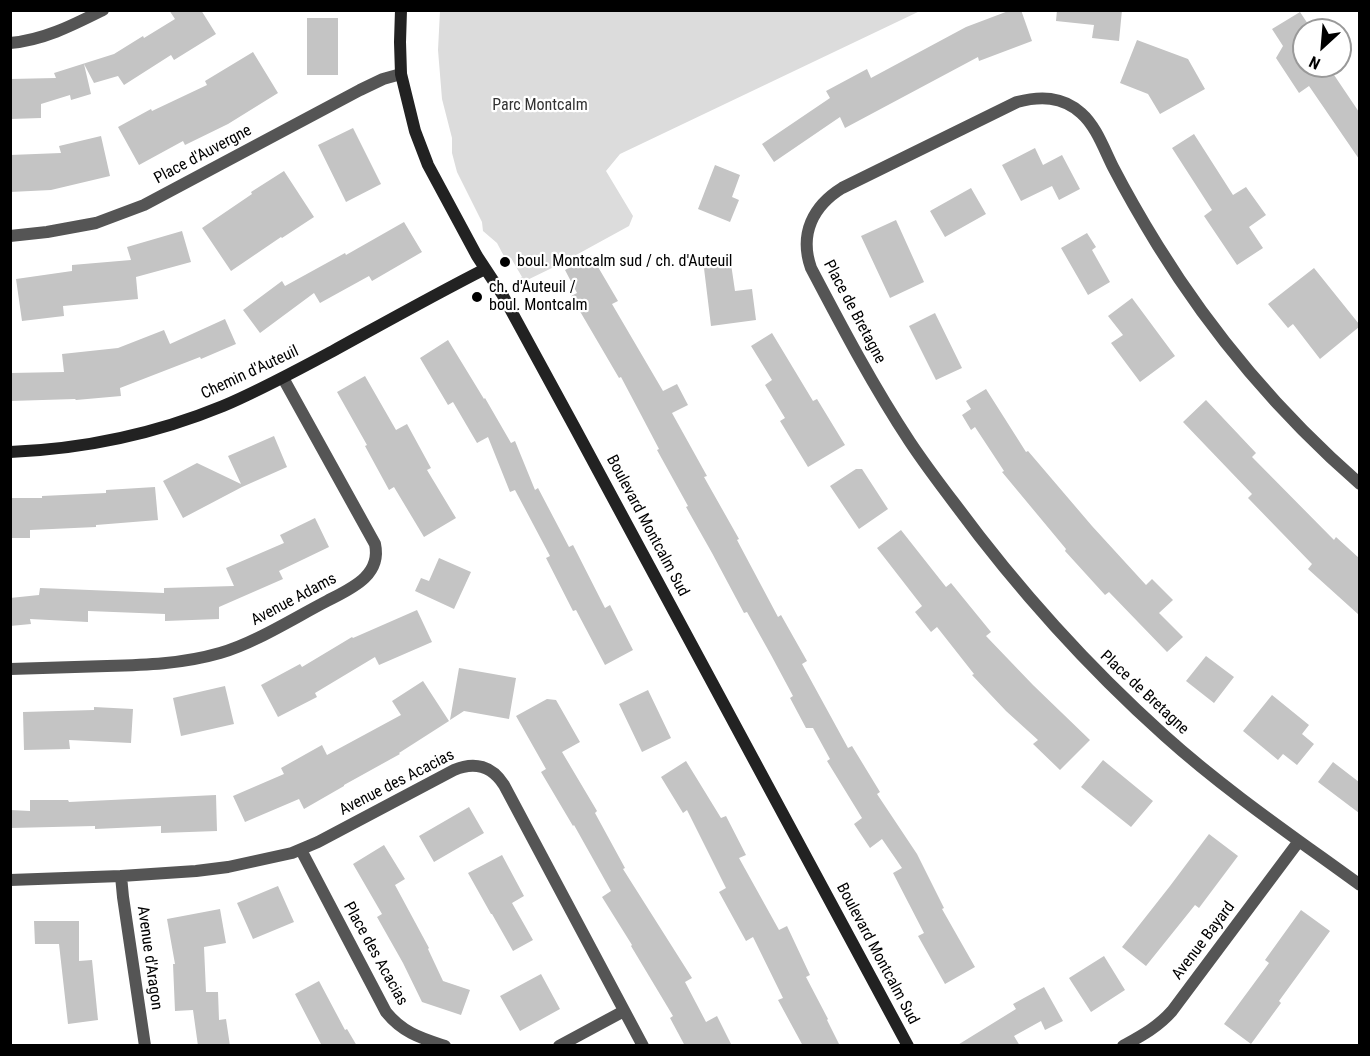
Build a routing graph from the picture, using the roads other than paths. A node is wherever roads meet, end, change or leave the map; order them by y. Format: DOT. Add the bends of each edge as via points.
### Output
graph roads {
  1 [pos="103,10"];
  2 [pos="401,10"];
  3 [pos="10,43"];
  4 [pos="401,74"];
  5 [pos="10,237"];
  6 [pos="485,269"];
  7 [pos="283,378"];
  8 [pos="10,452"];
  9 [pos="1359,484"];
  10 [pos="10,669"];
  11 [pos="1299,841"];
  12 [pos="301,850"];
  13 [pos="121,876"];
  14 [pos="10,880"];
  15 [pos="1359,885"];
  16 [pos="624,1011"];
  17 [pos="145,1046"];
  18 [pos="446,1046"];
  19 [pos="559,1046"];
  20 [pos="643,1046"];
  21 [pos="908,1046"];
  22 [pos="1123,1046"];
  1 -- 3 [label="street" via="69,28"];
  2 -- 4 [label="street, Boulevard Montcalm Sud"];
  4 -- 5 [label="street, Place d'Auvergne" via="360,90 144,205 96,223"];
  4 -- 6 [label="street, Boulevard Montcalm Sud" via="420,149"];
  6 -- 7 [label="street, Chemin d'Auteuil"];
  6 -- 21 [label="street, Boulevard Montcalm Sud" via="575,428"];
  7 -- 8 [label="street, Chemin d'Auteuil" via="223,406 142,433 101,443"];
  7 -- 10 [label="street, Avenue Adams" via="375,544 376,561 365,579 239,647 213,655 163,664"];
  9 -- 11 [label="street, Place de Bretagne" via="1289,418 1227,344 1159,248 1088,119 1064,102 1053,98 1017,102 842,188 823,202 810,223 806,248 811,268 853,348 911,444 987,546 1070,643 1140,713 1207,772"];
  11 -- 15 [label="street, Place de Bretagne"];
  11 -- 22 [label="street, Avenue Bayard" via="1172,1011 1152,1030"];
  12 -- 13 [label="street, Avenue des Acacias" via="213,869"];
  12 -- 16 [label="street, Avenue des Acacias" via="454,770 482,766 504,785"];
  12 -- 18 [label="street, Place des Acacias" via="386,1012 406,1031"];
  13 -- 14 [label="street, Avenue des Acacias"];
  13 -- 17 [label="street, Avenue d'Aragon"];
  16 -- 19 [label="street"];
  16 -- 20 [label="street, Avenue des Acacias"];
}
